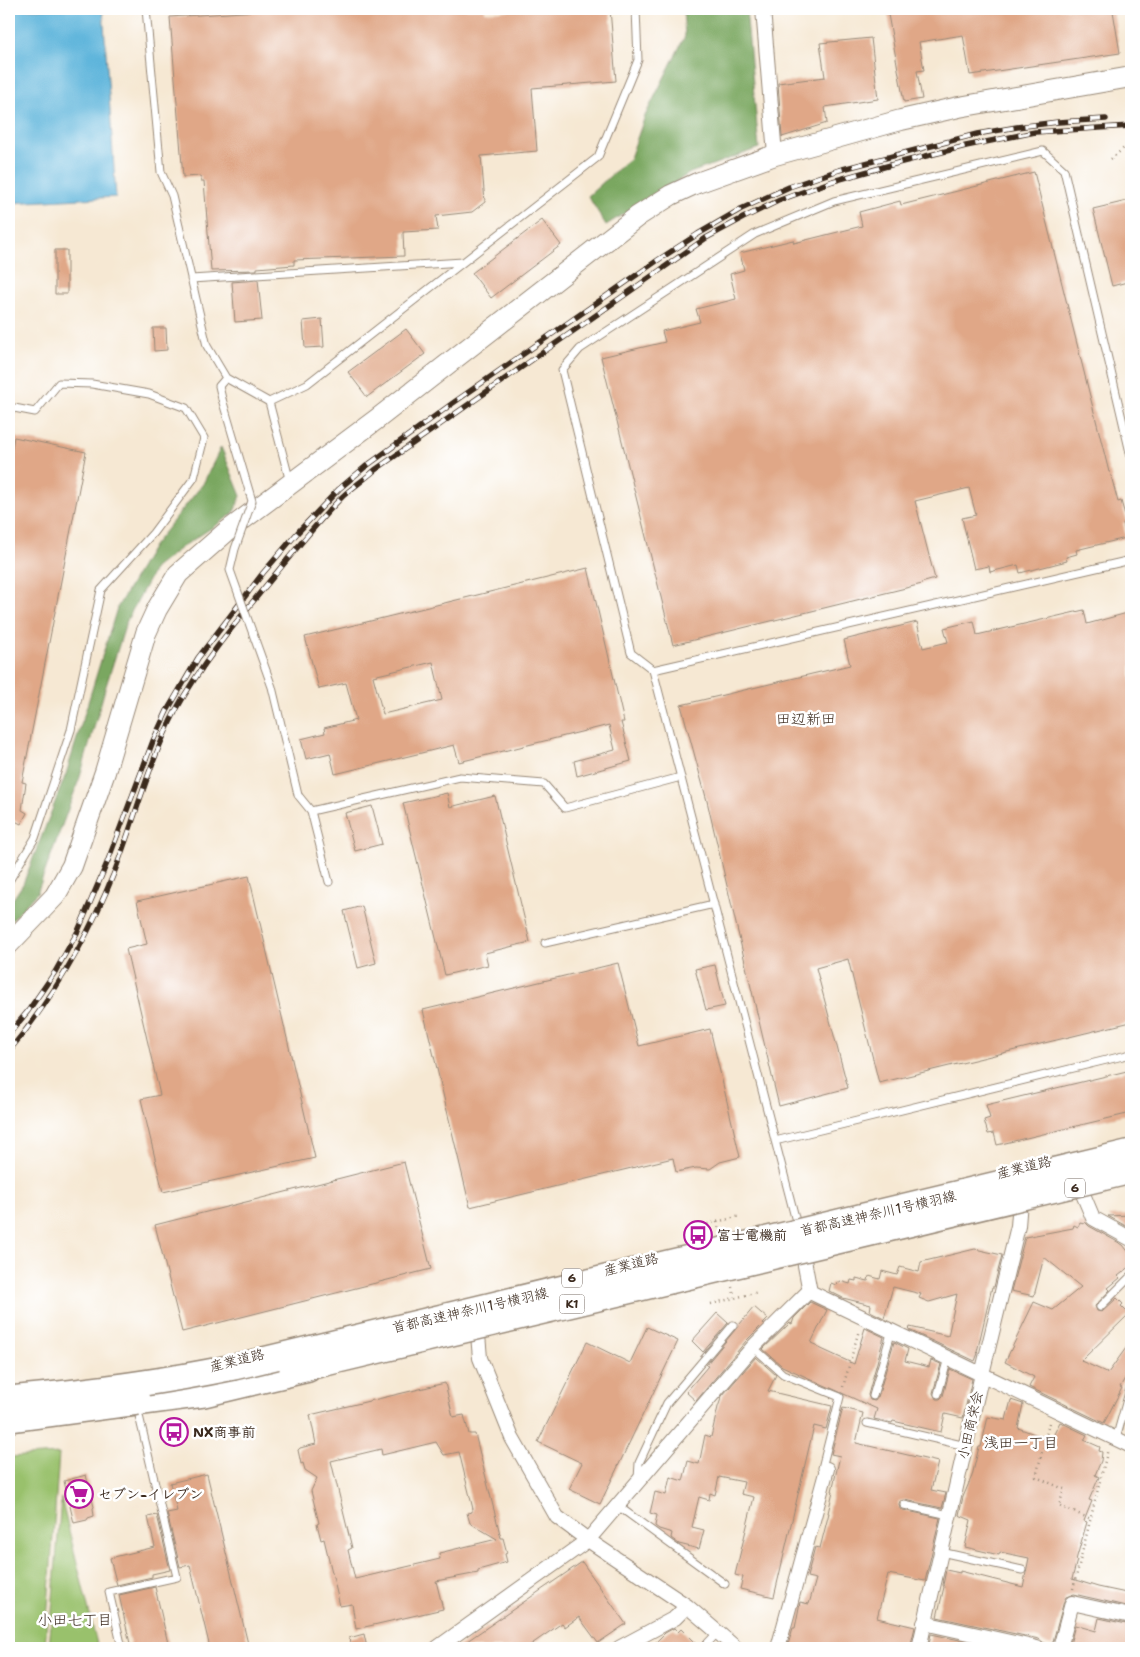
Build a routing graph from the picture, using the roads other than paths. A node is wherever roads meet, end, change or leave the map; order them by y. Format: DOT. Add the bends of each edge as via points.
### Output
graph roads {
  1 [pos="146,9"];
  2 [pos="636,9"];
  3 [pos="763,9"];
  4 [pos="1131,77"];
  5 [pos="775,154"];
  6 [pos="463,262"];
  7 [pos="192,279"];
  8 [pos="226,378"];
  9 [pos="269,402"];
  10 [pos="9,407"];
  11 [pos="1131,457"];
  12 [pos="290,485"];
  13 [pos="1131,560"];
  14 [pos="653,670"];
  15 [pos="681,777"];
  16 [pos="311,811"];
  17 [pos="9,881"];
  18 [pos="329,882"];
  19 [pos="714,904"];
  20 [pos="545,943"];
  21 [pos="9,944"];
  22 [pos="1131,1054"];
  23 [pos="1131,1140"];
  24 [pos="775,1141"];
  25 [pos="1131,1152"];
  26 [pos="1131,1173"];
  27 [pos="1080,1187"];
  28 [pos="1020,1201"];
  29 [pos="799,1235"];
  30 [pos="1131,1239"];
  31 [pos="1131,1276"];
  32 [pos="810,1291"];
  33 [pos="475,1302"];
  34 [pos="1100,1307"];
  35 [pos="733,1325"];
  36 [pos="892,1330"];
  37 [pos="477,1334"];
  38 [pos="753,1347"];
  39 [pos="948,1358"];
  40 [pos="982,1374"];
  41 [pos="1131,1385"];
  42 [pos="9,1392"];
  43 [pos="938,1394"];
  44 [pos="873,1396"];
  45 [pos="9,1399"];
  46 [pos="136,1405"];
  47 [pos="9,1421"];
  48 [pos="867,1423"];
  49 [pos="1114,1438"];
  50 [pos="966,1446"];
  51 [pos="1131,1446"];
  52 [pos="827,1469"];
  53 [pos="638,1482"];
  54 [pos="904,1505"];
  55 [pos="618,1506"];
  56 [pos="949,1515"];
  57 [pos="588,1540"];
  58 [pos="941,1552"];
  59 [pos="1022,1570"];
  60 [pos="725,1584"];
  61 [pos="687,1606"];
  62 [pos="1131,1616"];
  63 [pos="924,1623"];
  64 [pos="719,1632"];
  65 [pos="980,1642"];
  66 [pos="122,1648"];
  67 [pos="437,1648"];
  68 [pos="619,1648"];
  69 [pos="703,1648"];
  70 [pos="736,1648"];
  71 [pos="778,1648"];
  72 [pos="920,1648"];
  73 [pos="1037,1648"];
  74 [pos="1060,1648"];
  1 -- 7 [label="lane" via="161,172 172,196"];
  2 -- 6 [label="lane" via="638,60 598,157"];
  3 -- 5 [label="street"];
  4 -- 5 [label="street" via="949,109"];
  5 -- 12 [label="street" via="697,183 638,216"];
  6 -- 7 [label="lane"];
  6 -- 9 [label="lane" via="307,384"];
  7 -- 8 [label="lane" via="207,346"];
  8 -- 9 [label="lane"];
  8 -- 16 [label="lane, bridge" via="219,386 252,501 230,570 272,687 298,795"];
  9 -- 12 [label="lane"];
  10 -- 17 [label="lane" via="35,412 58,384 92,384 150,394 186,408 204,438 194,478 153,533 101,590 71,730 36,838"];
  11 -- 14 [label="lane" via="1064,170 1043,151 834,202 755,234 580,349 562,370 631,653"];
  12 -- 21 [label="street" via="194,558 168,590 150,621 105,772 72,866 55,896"];
  13 -- 14 [label="lane"];
  14 -- 15 [label="lane"];
  15 -- 16 [label="lane" via="565,808 544,784 460,777"];
  15 -- 19 [label="lane"];
  16 -- 18 [label="lane"];
  19 -- 20 [label="lane"];
  19 -- 24 [label="lane"];
  22 -- 24 [label="lane"];
  23 -- 29 [label="main road, 産業道路 / 6"];
  24 -- 29 [label="lane"];
  25 -- 45 [label="highway, 首都高速神奈川1号横羽線 / K1, bridge" via="234,1367 114,1389"];
  26 -- 27 [label="main road, 産業道路 / 6"];
  26 -- 47 [label="highway, 首都高速神奈川1号横羽線 / K1, bridge" via="233,1385"];
  27 -- 28 [label="main road, 産業道路 / 6"];
  27 -- 30 [label="street" via="1093,1218"];
  28 -- 29 [label="main road, 産業道路 / 6"];
  28 -- 40 [label="street, 小田商栄会" via="1018,1226"];
  29 -- 32 [label="street"];
  29 -- 33 [label="main road, 産業道路 / 6"];
  29 -- 37 [label="main road, 産業道路 / 6"];
  31 -- 34 [label="lane"];
  32 -- 36 [label="street"];
  32 -- 38 [label="street"];
  33 -- 37 [label="street"];
  33 -- 42 [label="main road, 産業道路 / 6" via="186,1373"];
  35 -- 53 [label="lane" via="667,1403 639,1463"];
  36 -- 39 [label="street"];
  36 -- 44 [label="lane"];
  37 -- 46 [label="main road, 産業道路 / 6" via="204,1396"];
  37 -- 57 [label="street" via="480,1358 512,1438 557,1517"];
  38 -- 52 [label="lane" via="783,1374 840,1397 822,1468"];
  38 -- 53 [label="street"];
  39 -- 40 [label="street"];
  39 -- 43 [label="lane"];
  40 -- 49 [label="street"];
  40 -- 50 [label="street, 小田商栄会"];
  41 -- 49 [label="lane"];
  46 -- 47 [label="main road, 産業道路 / 6"];
  46 -- 66 [label="lane" via="177,1577 109,1592"];
  48 -- 50 [label="lane"];
  49 -- 51 [label="street"];
  50 -- 56 [label="street, 小田商栄会"];
  52 -- 71 [label="street"];
  53 -- 55 [label="street"];
  54 -- 56 [label="lane"];
  55 -- 57 [label="street"];
  55 -- 60 [label="lane"];
  56 -- 58 [label="street, 小田商栄会"];
  57 -- 61 [label="street"];
  57 -- 67 [label="street"];
  58 -- 59 [label="lane"];
  58 -- 63 [label="street, 小田商栄会"];
  61 -- 64 [label="street"];
  61 -- 68 [label="street" via="675,1618"];
  62 -- 74 [label="street" via="1072,1603"];
  63 -- 65 [label="street"];
  63 -- 72 [label="street, 小田商栄会"];
  64 -- 69 [label="lane"];
  64 -- 70 [label="street"];
  65 -- 73 [label="street"];
}
